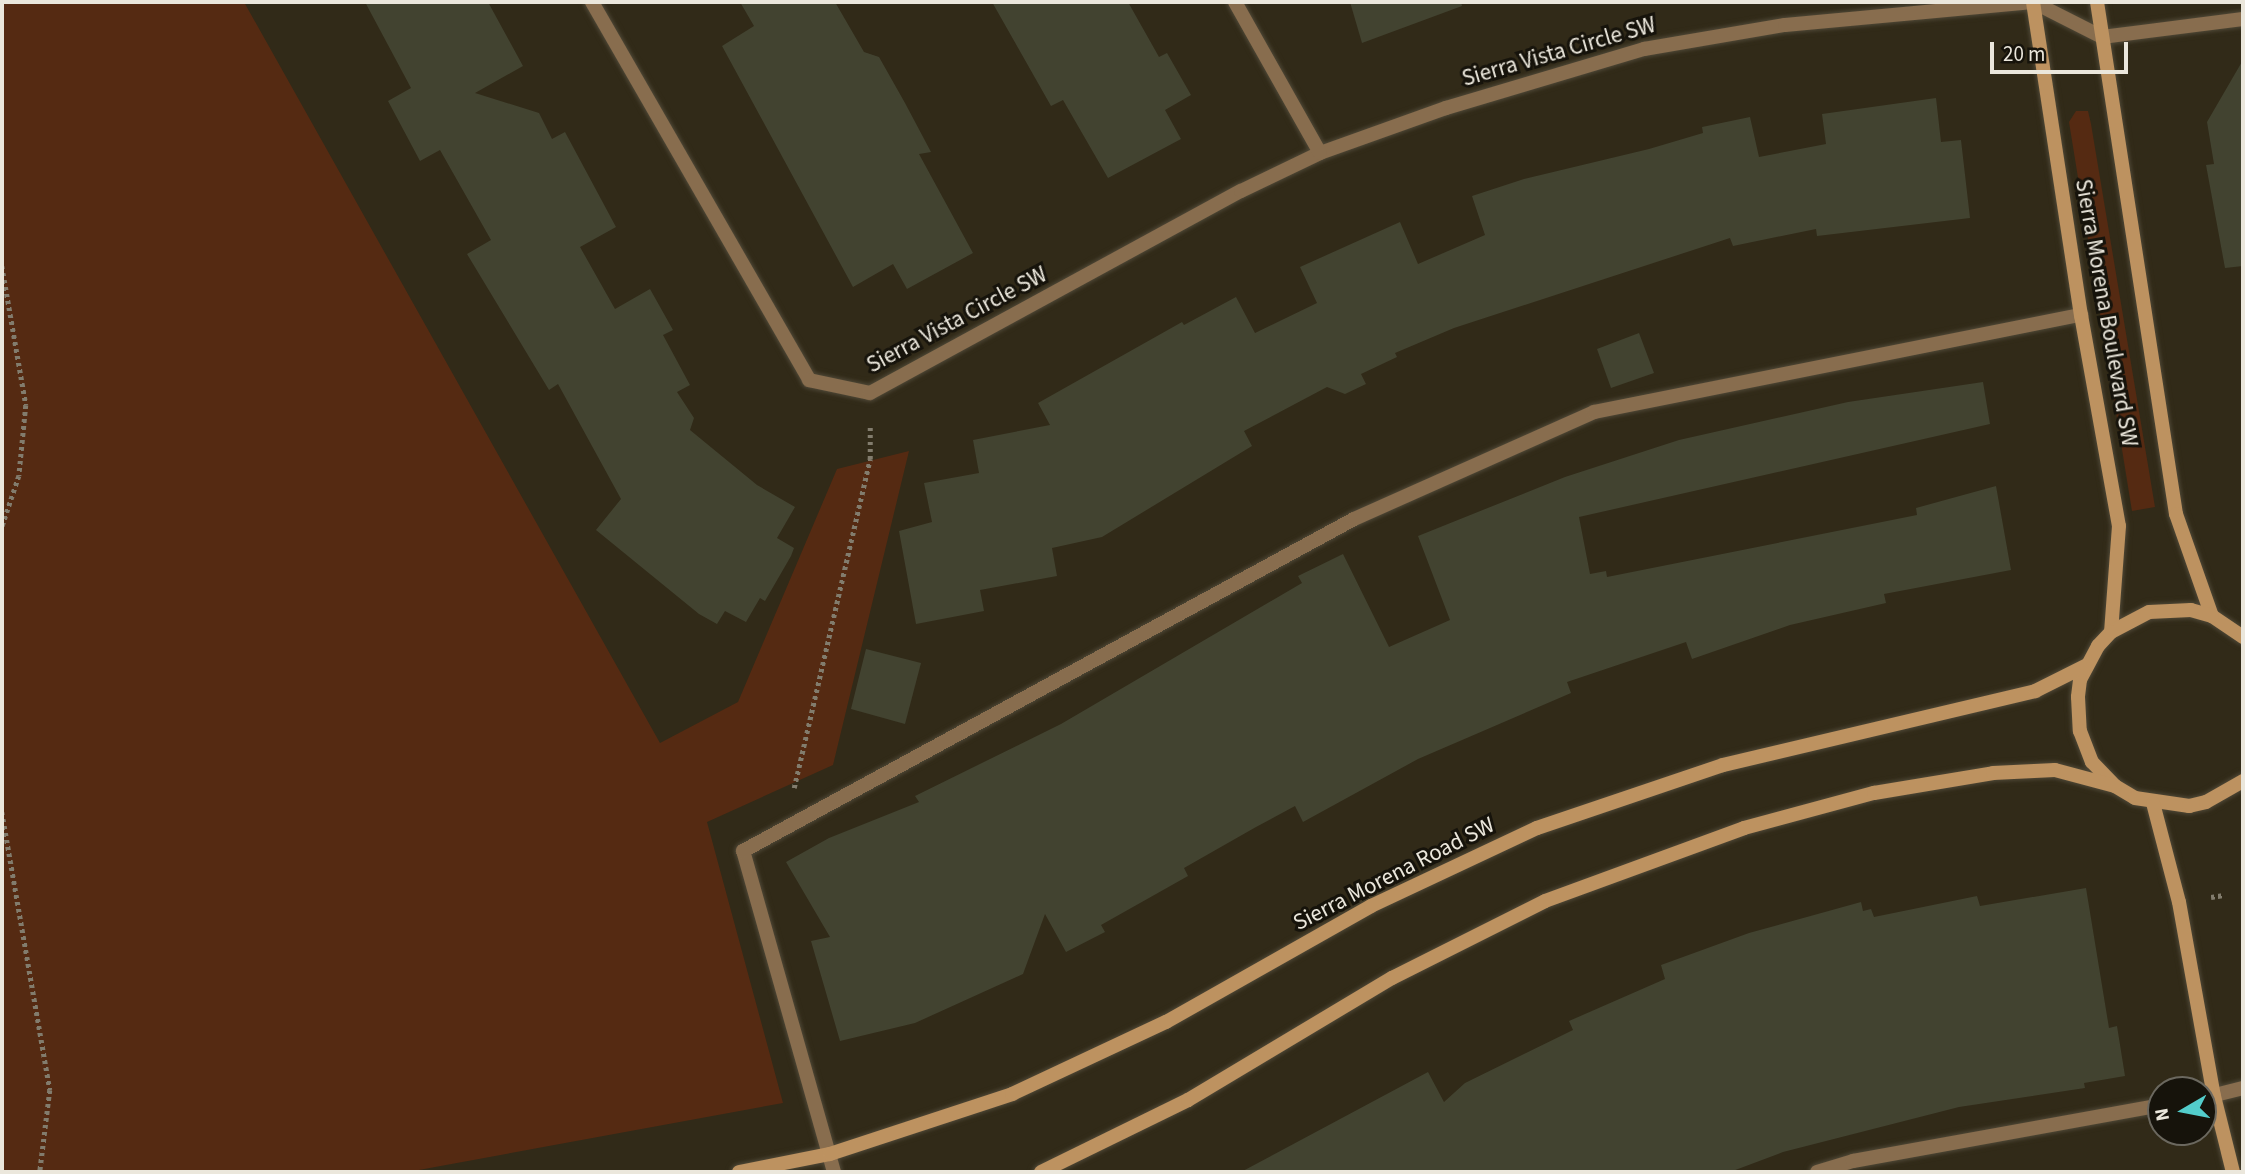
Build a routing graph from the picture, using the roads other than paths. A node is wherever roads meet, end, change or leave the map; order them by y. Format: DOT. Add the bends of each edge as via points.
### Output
graph roads {
  1 [pos="592,2"];
  2 [pos="1235,2"];
  3 [pos="2033,2"];
  4 [pos="2097,2"];
  5 [pos="2243,19"];
  6 [pos="2102,37"];
  7 [pos="1320,153"];
  8 [pos="2081,315"];
  9 [pos="2212,617"];
  10 [pos="2111,632"];
  11 [pos="2243,637"];
  12 [pos="2087,665"];
  13 [pos="2243,781"];
  14 [pos="2116,786"];
  15 [pos="2153,803"];
  16 [pos="2205,1076"];
  17 [pos="2243,1088"];
  18 [pos="2217,1095"];
  19 [pos="2147,1108"];
  20 [pos="2217,1124"];
  21 [pos="830,1154"];
  22 [pos="739,1172"];
  23 [pos="834,1172"];
  24 [pos="1041,1172"];
  25 [pos="1817,1172"];
  26 [pos="2233,1172"];
  1 -- 7 [label="street, Sierra Vista Circle SW" via="809,380 870,393 1241,191"];
  2 -- 7 [label="street"];
  3 -- 6 [label="street"];
  3 -- 7 [label="street, Sierra Vista Circle SW" via="1785,25 1644,48 1447,108"];
  3 -- 8 [label="street, Sierra Morena Boulevard SW"];
  4 -- 6 [label="street, Sierra Morena Boulevard SW"];
  5 -- 6 [label="street"];
  6 -- 9 [label="street, Sierra Morena Boulevard SW" via="2176,514"];
  8 -- 10 [label="street, Sierra Morena Boulevard SW" via="2119,526"];
  8 -- 21 [label="street" via="1594,412 1354,519 743,851"];
  9 -- 10 [label="street" via="2170,609 2149,612"];
  9 -- 11 [label="street"];
  10 -- 12 [label="street"];
  12 -- 14 [label="street" via="2078,697 2080,731 2092,762"];
  12 -- 21 [label="street, Sierra Morena Road SW" via="2035,691 1723,765 1537,828 1371,906 1166,1022 1012,1094"];
  13 -- 15 [label="street" via="2206,802"];
  14 -- 15 [label="street"];
  14 -- 24 [label="street" via="2055,770 1993,773 1874,793 1744,828 1545,901 1392,978 1188,1100"];
  15 -- 16 [label="street" via="2179,902"];
  17 -- 18 [label="street"];
  19 -- 25 [label="street" via="1853,1161"];
  20 -- 26 [label="street"];
  21 -- 22 [label="street, Sierra Morena Road SW"];
  21 -- 23 [label="street"];
}
